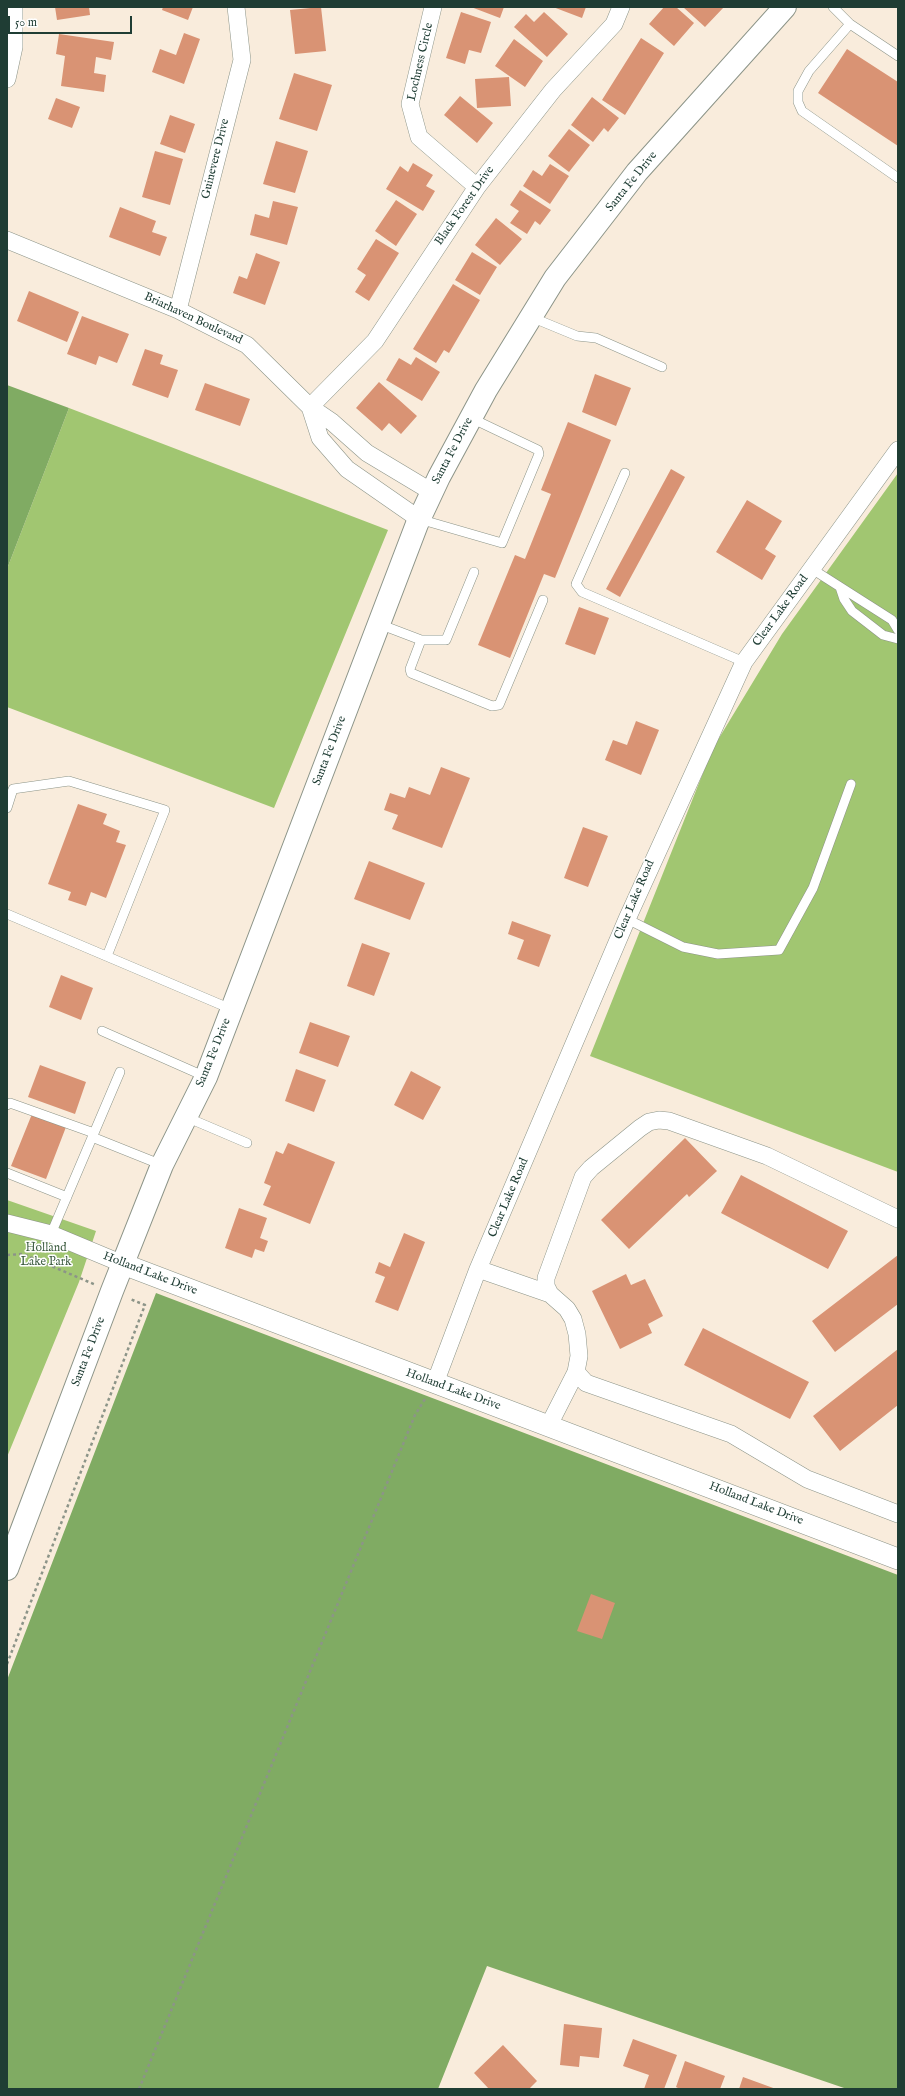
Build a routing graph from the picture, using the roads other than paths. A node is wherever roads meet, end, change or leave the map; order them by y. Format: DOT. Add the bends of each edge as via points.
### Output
graph roads {
  1 [pos="14,7"];
  2 [pos="236,7"];
  3 [pos="434,7"];
  4 [pos="621,7"];
  5 [pos="785,7"];
  6 [pos="833,7"];
  7 [pos="850,24"];
  8 [pos="898,56"];
  9 [pos="7,79"];
  10 [pos="898,178"];
  11 [pos="477,186"];
  12 [pos="7,240"];
  13 [pos="178,310"];
  14 [pos="531,318"];
  15 [pos="662,367"];
  16 [pos="310,407"];
  17 [pos="471,418"];
  18 [pos="898,450"];
  19 [pos="625,473"];
  20 [pos="432,492"];
  21 [pos="419,519"];
  22 [pos="812,569"];
  23 [pos="474,572"];
  24 [pos="840,587"];
  25 [pos="543,600"];
  26 [pos="379,624"];
  27 [pos="898,630"];
  28 [pos="898,639"];
  29 [pos="421,640"];
  30 [pos="744,662"];
  31 [pos="851,784"];
  32 [pos="7,808"];
  33 [pos="7,914"];
  34 [pos="627,919"];
  35 [pos="107,956"];
  36 [pos="231,1009"];
  37 [pos="102,1031"];
  38 [pos="120,1072"];
  39 [pos="206,1077"];
  40 [pos="7,1105"];
  41 [pos="186,1117"];
  42 [pos="93,1135"];
  43 [pos="247,1143"];
  44 [pos="162,1165"];
  45 [pos="7,1174"];
  46 [pos="67,1197"];
  47 [pos="898,1219"];
  48 [pos="7,1223"];
  49 [pos="51,1234"];
  50 [pos="123,1264"];
  51 [pos="478,1269"];
  52 [pos="550,1294"];
  53 [pos="576,1372"];
  54 [pos="434,1383"];
  55 [pos="549,1425"];
  56 [pos="897,1511"];
  57 [pos="898,1559"];
  58 [pos="7,1569"];
  1 -- 9 [label="street" via="14,47"];
  2 -- 13 [label="street, Guinevere Drive" via="242,60"];
  3 -- 11 [label="street, Lochness Circle" via="410,104 419,136"];
  4 -- 11 [label="street, Black Forest Drive" via="614,24 553,90"];
  5 -- 14 [label="main road, Santa Fe Drive" via="638,172 555,278"];
  6 -- 7 [label="lane"];
  7 -- 8 [label="lane"];
  7 -- 10 [label="lane" via="809,71 798,91 798,102 802,111"];
  11 -- 16 [label="street, Black Forest Drive" via="375,341"];
  12 -- 13 [label="street, Briarhaven Boulevard"];
  13 -- 16 [label="street, Briarhaven Boulevard" via="247,345"];
  14 -- 15 [label="lane" via="577,336 596,338"];
  14 -- 17 [label="main road, Santa Fe Drive"];
  16 -- 20 [label="street, Briarhaven Boulevard" via="332,422 367,453"];
  16 -- 21 [label="street" via="320,438 347,469"];
  17 -- 20 [label="main road, Santa Fe Drive"];
  17 -- 21 [label="lane" via="538,450 539,454 502,543"];
  18 -- 22 [label="street, Clear Lake Road"];
  19 -- 30 [label="lane" via="576,584 582,592"];
  20 -- 21 [label="main road, Santa Fe Drive"];
  21 -- 26 [label="main road, Santa Fe Drive"];
  22 -- 24 [label="lane"];
  22 -- 30 [label="street, Clear Lake Road"];
  23 -- 29 [label="lane" via="446,640"];
  24 -- 27 [label="lane" via="892,620"];
  24 -- 28 [label="lane" via="852,611 883,635"];
  25 -- 29 [label="lane" via="499,705 492,706 411,673 410,669"];
  26 -- 29 [label="lane"];
  26 -- 36 [label="main road, Santa Fe Drive"];
  30 -- 34 [label="street, Clear Lake Road"];
  31 -- 34 [label="lane" via="813,888 779,950 718,954 684,947"];
  32 -- 35 [label="lane" via="13,789 69,781 164,810"];
  33 -- 35 [label="lane"];
  34 -- 51 [label="street, Clear Lake Road"];
  35 -- 36 [label="lane"];
  36 -- 39 [label="main road, Santa Fe Drive"];
  37 -- 39 [label="lane"];
  38 -- 42 [label="lane"];
  39 -- 41 [label="main road, Santa Fe Drive"];
  40 -- 42 [label="lane" via="10,1103"];
  41 -- 43 [label="lane"];
  41 -- 44 [label="main road, Santa Fe Drive"];
  42 -- 44 [label="lane"];
  42 -- 46 [label="lane"];
  44 -- 50 [label="main road, Santa Fe Drive"];
  45 -- 46 [label="lane"];
  46 -- 49 [label="lane"];
  47 -- 52 [label="street" via="767,1156 669,1121 649,1122 583,1177 546,1278"];
  48 -- 49 [label="street, Holland Lake Drive"];
  49 -- 50 [label="street, Holland Lake Drive"];
  50 -- 54 [label="street, Holland Lake Drive"];
  50 -- 58 [label="main road, Santa Fe Drive"];
  51 -- 52 [label="street"];
  51 -- 54 [label="street, Clear Lake Road"];
  52 -- 53 [label="street" via="567,1309 578,1334"];
  53 -- 55 [label="street"];
  53 -- 56 [label="street" via="586,1383 731,1434 807,1479"];
  54 -- 55 [label="street, Holland Lake Drive"];
  55 -- 57 [label="street, Holland Lake Drive"];
}
